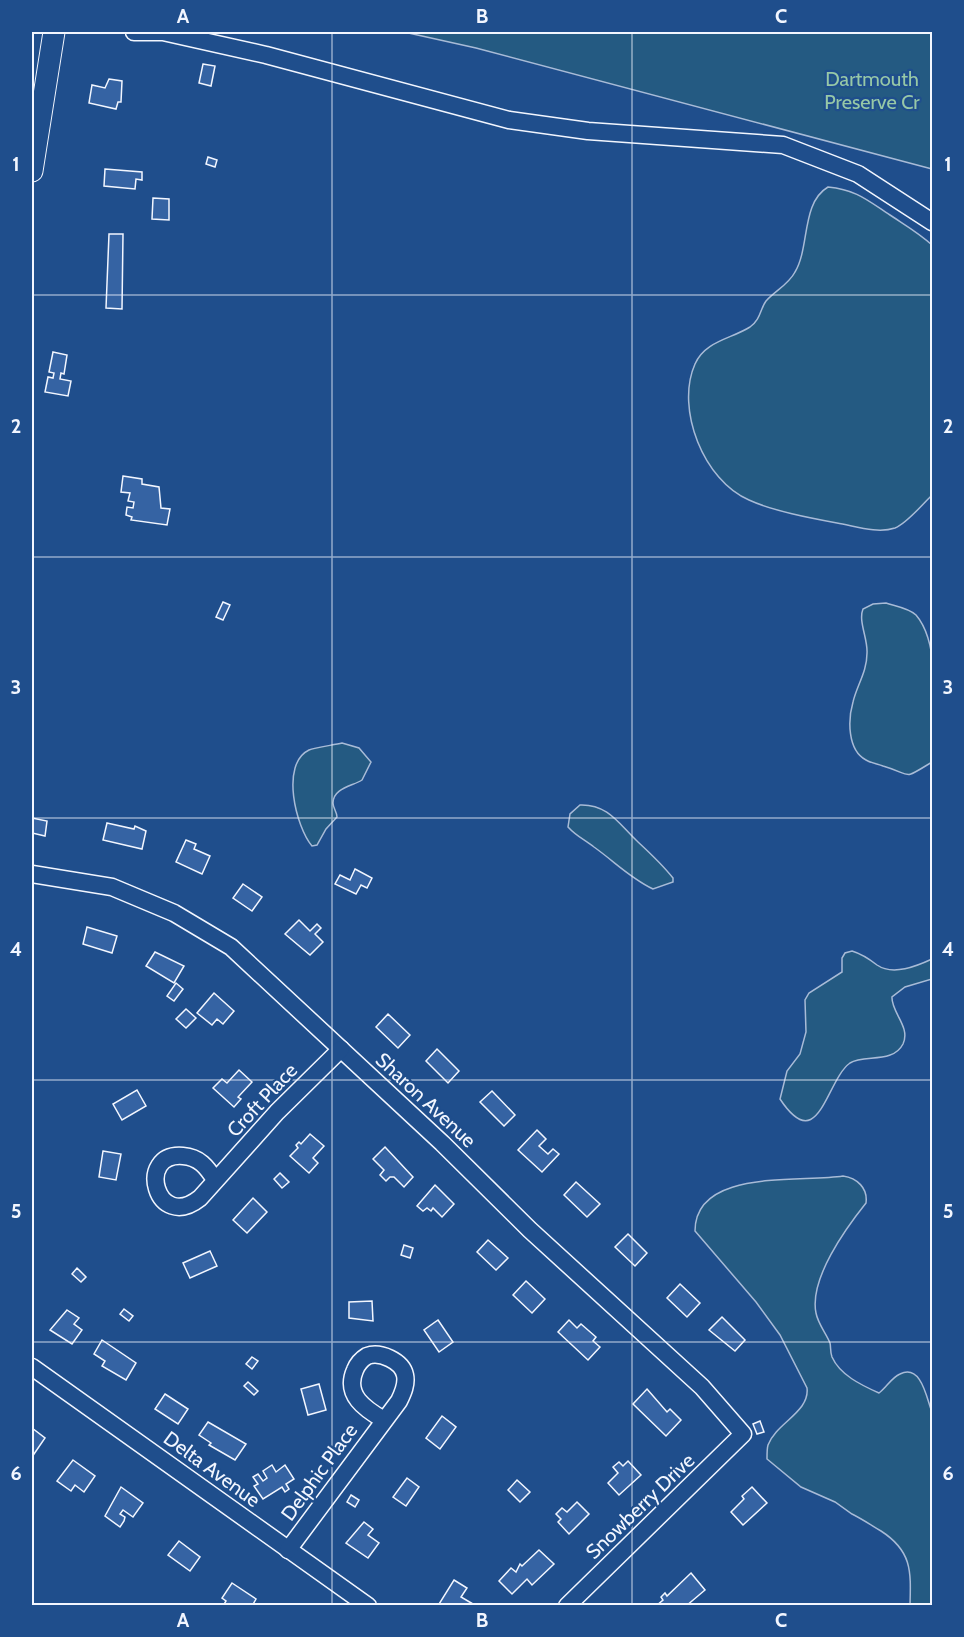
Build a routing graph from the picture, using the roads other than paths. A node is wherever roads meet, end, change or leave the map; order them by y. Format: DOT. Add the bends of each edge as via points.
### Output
graph roads {
  1 [pos="54,32"];
  2 [pos="134,32"];
  3 [pos="32,171"];
  4 [pos="933,222"];
  5 [pos="32,874"];
  6 [pos="341,1049"];
  7 [pos="215,1180"];
  8 [pos="32,1367"];
  9 [pos="384,1419"];
  10 [pos="742,1437"];
  11 [pos="288,1550"];
  12 [pos="368,1605"];
  13 [pos="567,1605"];
  1 -- 3 [label="main road"];
  2 -- 4 [label="street" via="163,32 266,55 509,120 588,131 783,145 858,174"];
  5 -- 6 [label="street, Sharon Avenue" via="112,887 202,927 231,947"];
  6 -- 7 [label="street, Croft Place"];
  6 -- 10 [label="street, Sharon Avenue" via="702,1387"];
  8 -- 11 [label="street, Delta Avenue"];
  9 -- 11 [label="street, Delphic Place"];
  10 -- 13 [label="street, Snowberry Drive"];
  11 -- 12 [label="street, Delta Avenue"];
}
